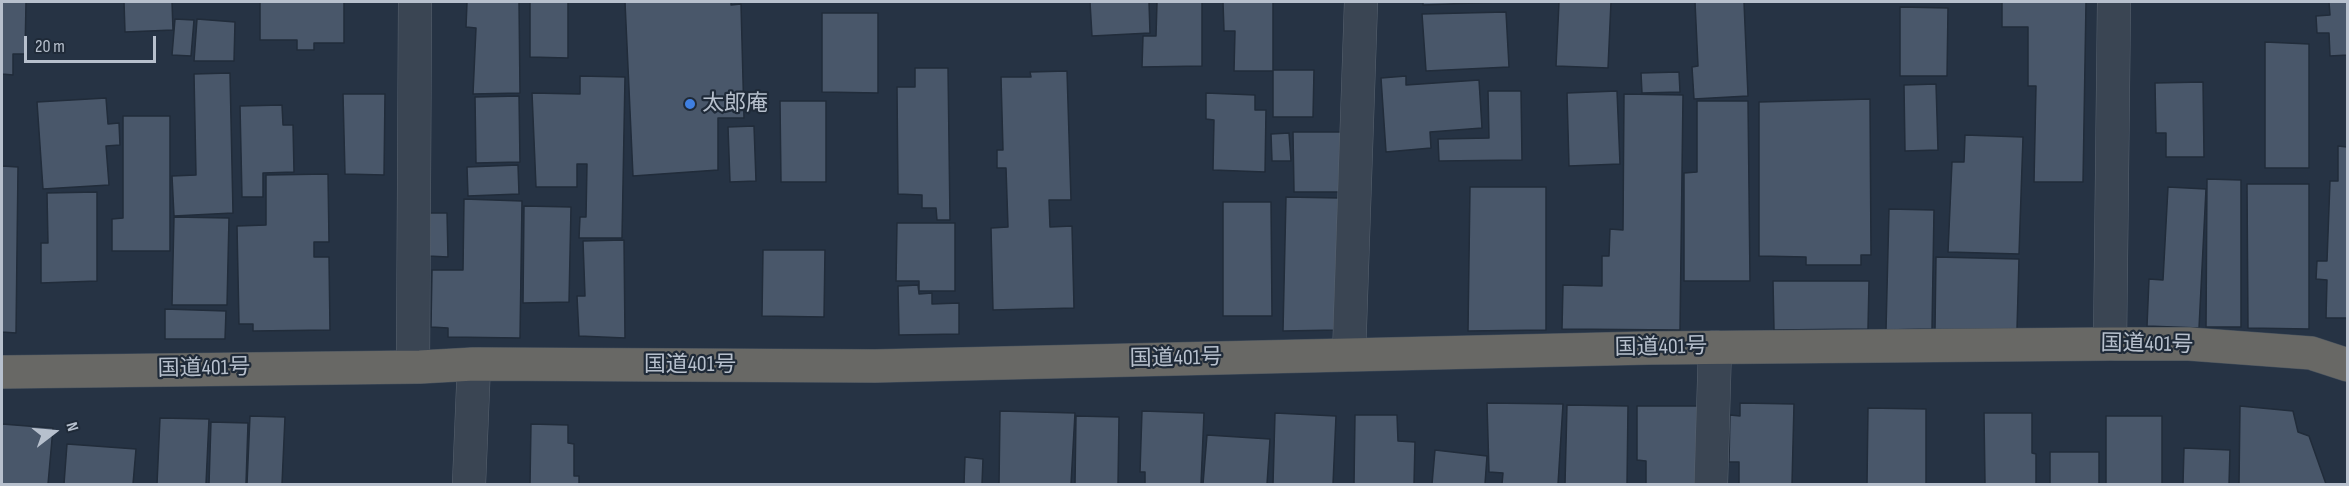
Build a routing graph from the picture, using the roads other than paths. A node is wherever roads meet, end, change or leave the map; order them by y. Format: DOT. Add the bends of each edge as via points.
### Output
graph roads {
  1 [pos="415,2"];
  2 [pos="1361,2"];
  3 [pos="2114,2"];
  4 [pos="2110,344"];
  5 [pos="1715,347"];
  6 [pos="1348,354"];
  7 [pos="474,364"];
  8 [pos="2348,364"];
  9 [pos="413,366"];
  10 [pos="2,372"];
  11 [pos="469,484"];
  12 [pos="1711,484"];
  1 -- 9 [label="street"];
  2 -- 6 [label="street"];
  3 -- 4 [label="street"];
  4 -- 5 [label="highway, 国道401号"];
  4 -- 8 [label="highway, 国道401号" via="2311,353"];
  5 -- 6 [label="highway, 国道401号"];
  5 -- 12 [label="street"];
  6 -- 7 [label="highway, 国道401号" via="875,366"];
  7 -- 9 [label="highway, 国道401号"];
  7 -- 11 [label="street"];
  9 -- 10 [label="highway, 国道401号"];
}
